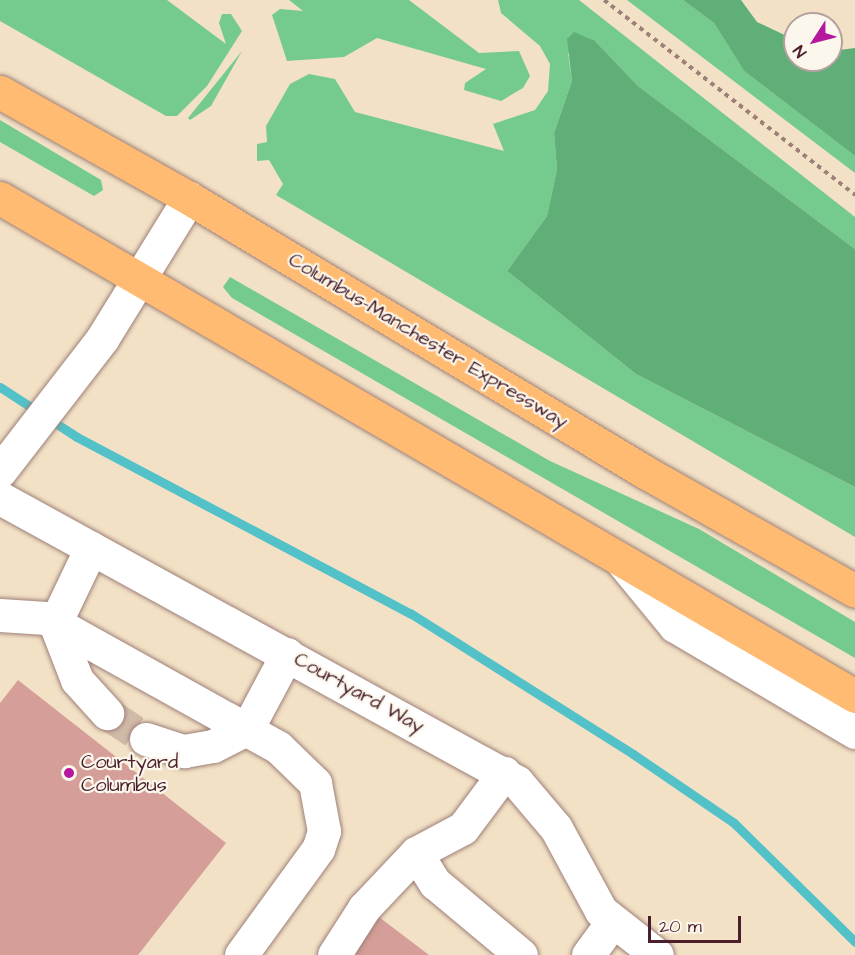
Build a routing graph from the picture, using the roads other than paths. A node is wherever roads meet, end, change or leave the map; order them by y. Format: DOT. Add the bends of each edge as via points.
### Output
graph roads {
  1 [pos="0,92"];
  2 [pos="0,198"];
  3 [pos="189,198"];
  4 [pos="139,279"];
  5 [pos="6,463"];
  6 [pos="0,498"];
  7 [pos="91,548"];
  8 [pos="624,564"];
  9 [pos="855,591"];
  10 [pos="0,615"];
  11 [pos="56,623"];
  12 [pos="287,654"];
  13 [pos="855,696"];
  14 [pos="107,713"];
  15 [pos="247,729"];
  16 [pos="855,732"];
  17 [pos="146,739"];
  18 [pos="504,773"];
  19 [pos="416,853"];
  20 [pos="612,922"];
  21 [pos="241,955"];
  22 [pos="334,955"];
  23 [pos="521,955"];
  24 [pos="588,955"];
  25 [pos="657,955"];
  1 -- 3 [label="highway, Columbus-Manchester Expressway"];
  2 -- 4 [label="highway"];
  3 -- 4 [label="street"];
  3 -- 9 [label="highway, Columbus-Manchester Expressway" via="645,472"];
  4 -- 5 [label="street"];
  4 -- 8 [label="highway"];
  6 -- 7 [label="street, Courtyard Way"];
  7 -- 11 [label="street"];
  7 -- 12 [label="street, Courtyard Way"];
  8 -- 13 [label="highway"];
  8 -- 16 [label="street" via="675,626"];
  10 -- 11 [label="street" via="26,614"];
  11 -- 14 [label="street" via="77,680"];
  11 -- 15 [label="street"];
  12 -- 15 [label="street"];
  12 -- 18 [label="street, Courtyard Way"];
  15 -- 17 [label="street" via="213,746 184,751"];
  15 -- 21 [label="street" via="285,752 315,783 324,831 318,849"];
  18 -- 19 [label="street" via="463,828"];
  18 -- 20 [label="street, Courtyard Way" via="545,811 592,899"];
  19 -- 22 [label="street" via="364,908"];
  19 -- 23 [label="street" via="435,883"];
  20 -- 24 [label="street"];
  20 -- 25 [label="street, Courtyard Way"];
}
